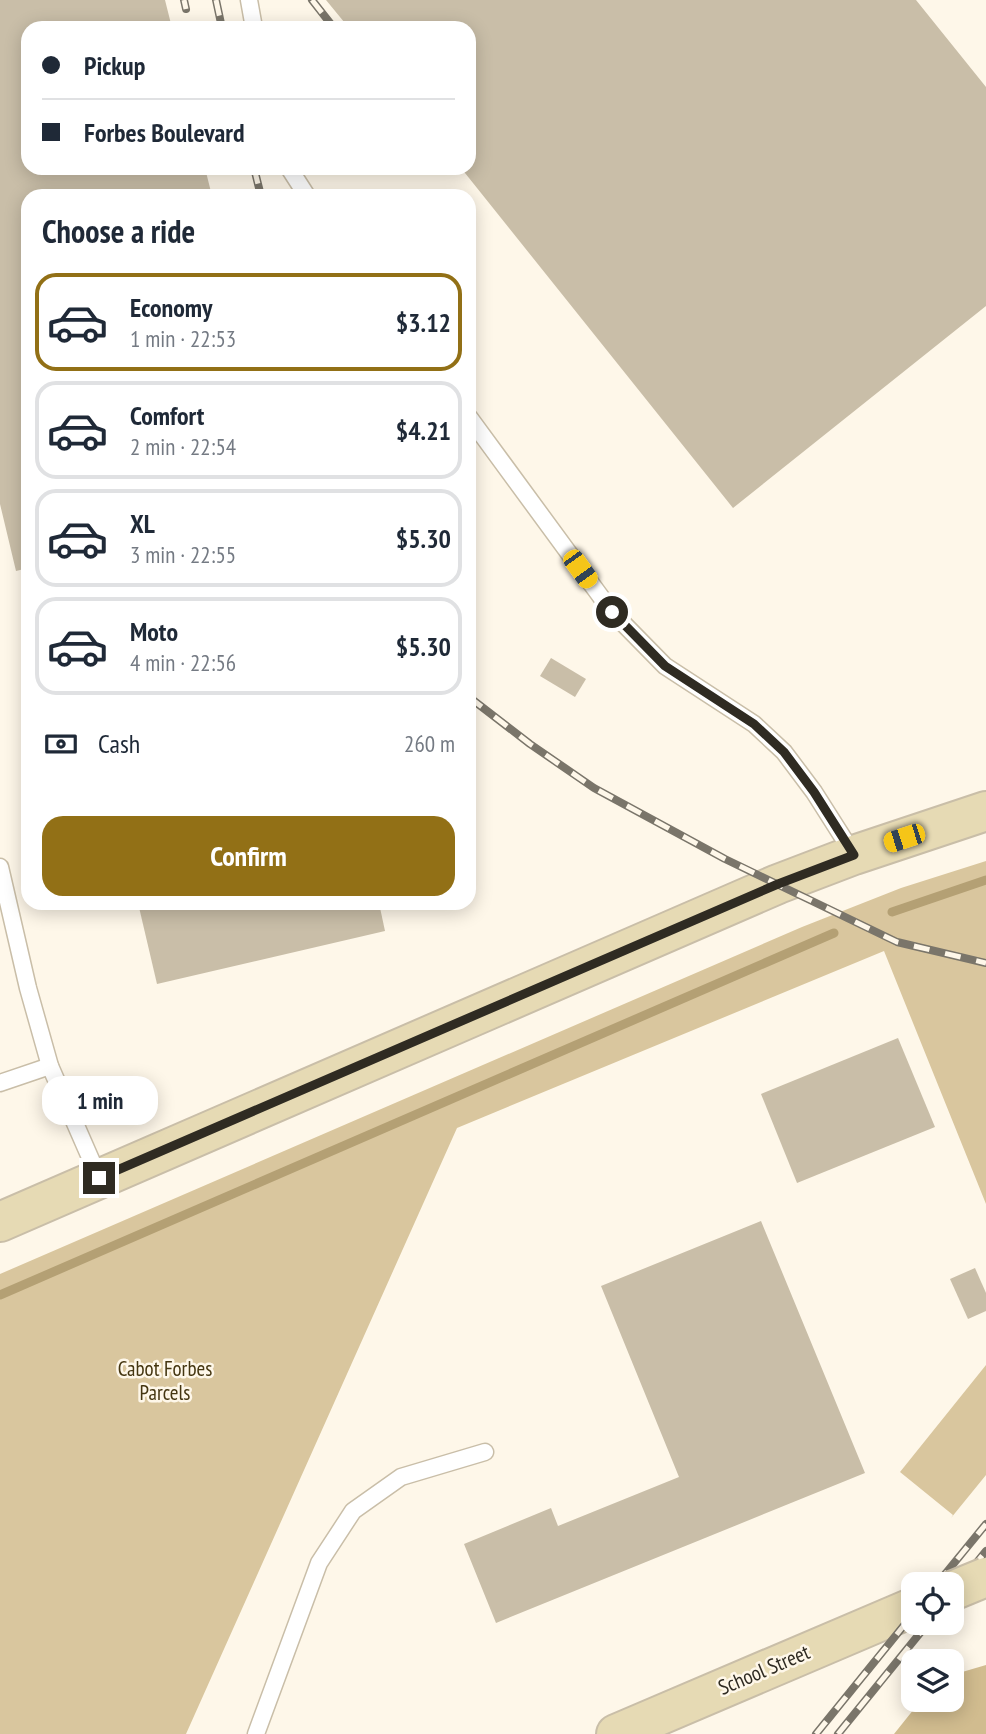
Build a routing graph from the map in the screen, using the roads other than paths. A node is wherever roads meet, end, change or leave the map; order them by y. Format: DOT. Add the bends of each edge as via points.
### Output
graph roads {
  1 [pos="249,0"];
  2 [pos="253,21"];
  3 [pos="476,426"];
  4 [pos="986,811"];
  5 [pos="854,855"];
  6 [pos="0,867"];
  7 [pos="50,1066"];
  8 [pos="0,1083"];
  9 [pos="99,1178"];
  10 [pos="0,1222"];
  11 [pos="485,1452"];
  12 [pos="986,1577"];
  13 [pos="964,1586"];
  14 [pos="901,1612"];
  15 [pos="257,1734"];
  16 [pos="616,1734"];
  1 -- 2 [label="lane"];
  3 -- 5 [label="lane" via="612,612 665,666 754,724 784,752"];
  4 -- 5 [label="street"];
  5 -- 9 [label="street"];
  6 -- 7 [label="lane"];
  7 -- 8 [label="lane"];
  7 -- 9 [label="lane"];
  9 -- 10 [label="street"];
  11 -- 15 [label="lane" via="401,1477 353,1511 319,1563"];
  12 -- 13 [label="street, bridge"];
  14 -- 16 [label="street, School Street"];
}
